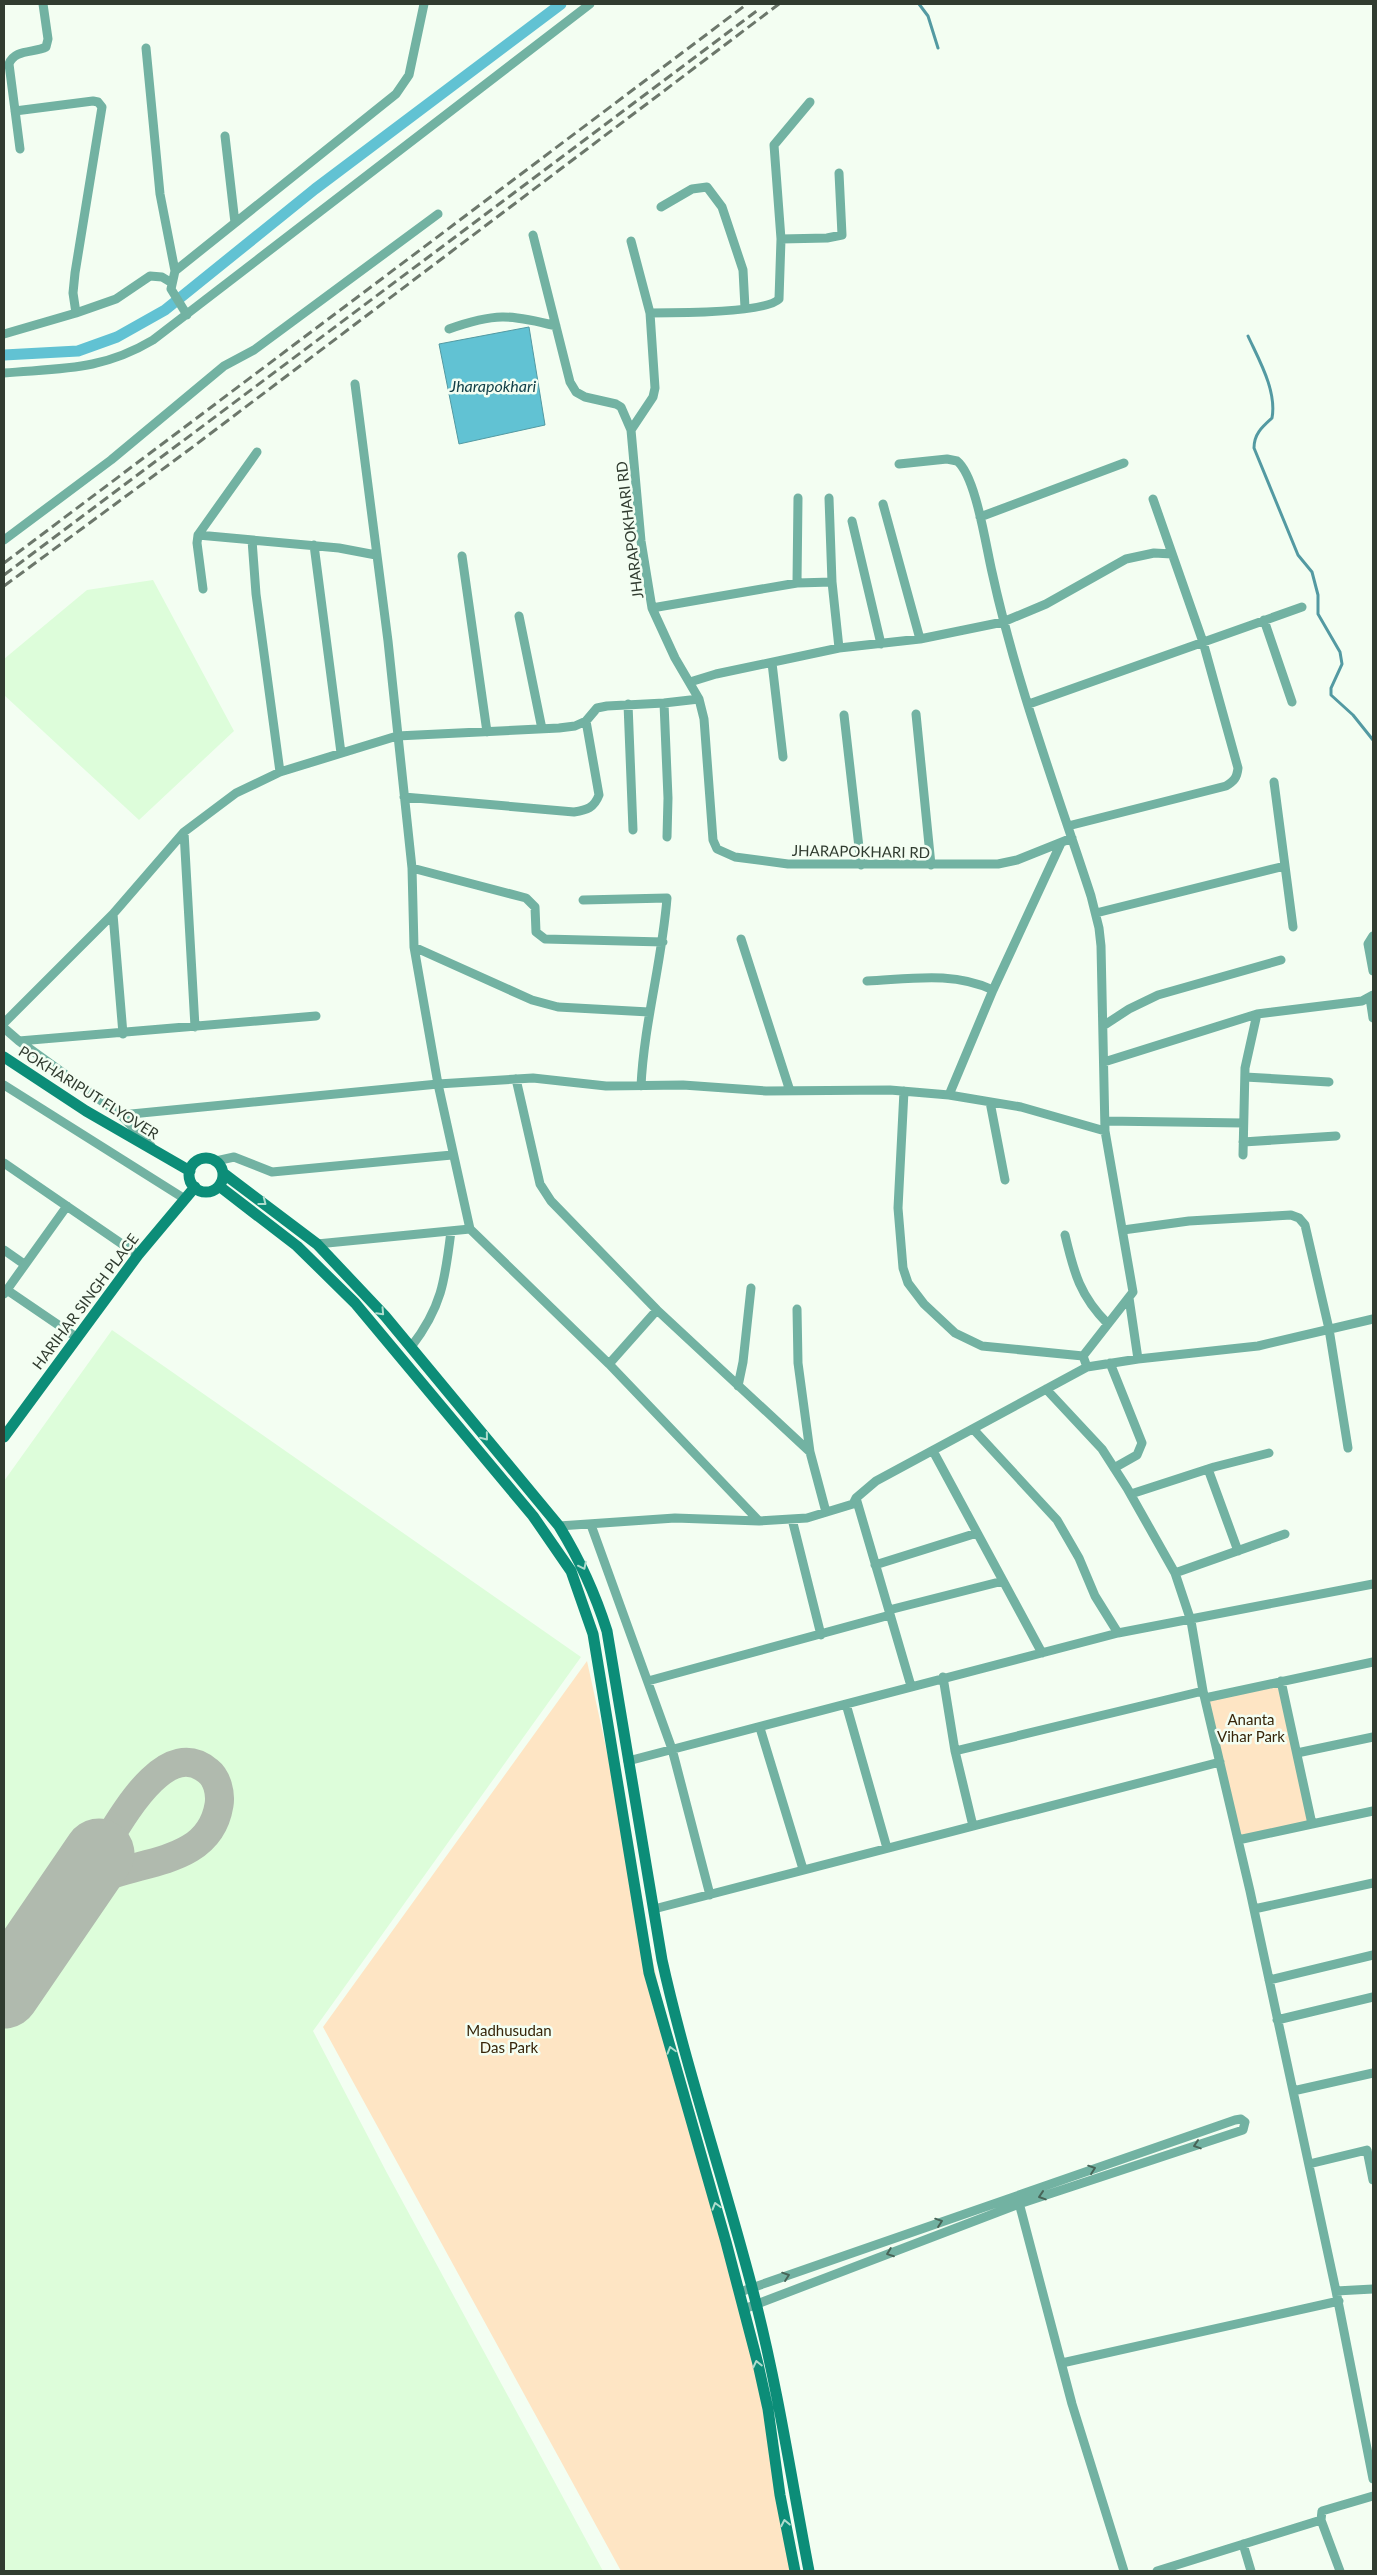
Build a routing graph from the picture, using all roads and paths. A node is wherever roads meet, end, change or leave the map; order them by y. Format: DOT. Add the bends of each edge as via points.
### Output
graph roads {
  1 [pos="43,4"];
  2 [pos="424,4"];
  3 [pos="590,4"];
  4 [pos="146,48"];
  5 [pos="810,102"];
  6 [pos="16,111"];
  7 [pos="226,136"];
  8 [pos="20,149"];
  9 [pos="839,172"];
  10 [pos="661,206"];
  11 [pos="438,214"];
  12 [pos="235,223"];
  13 [pos="533,235"];
  14 [pos="781,239"];
  15 [pos="631,241"];
  16 [pos="175,271"];
  17 [pos="172,286"];
  18 [pos="745,308"];
  19 [pos="76,313"];
  20 [pos="186,313"];
  21 [pos="650,313"];
  22 [pos="556,326"];
  23 [pos="449,329"];
  24 [pos="4,334"];
  25 [pos="4,374"];
  26 [pos="355,384"];
  27 [pos="631,430"];
  28 [pos="258,452"];
  29 [pos="1124,463"];
  30 [pos="899,464"];
  31 [pos="798,498"];
  32 [pos="829,498"];
  33 [pos="1153,498"];
  34 [pos="883,504"];
  35 [pos="980,517"];
  36 [pos="852,521"];
  37 [pos="198,535"];
  38 [pos="4,540"];
  39 [pos="252,540"];
  40 [pos="314,545"];
  41 [pos="1172,554"];
  42 [pos="376,555"];
  43 [pos="462,556"];
  44 [pos="832,582"];
  45 [pos="797,583"];
  46 [pos="203,589"];
  47 [pos="1302,606"];
  48 [pos="652,608"];
  49 [pos="519,616"];
  50 [pos="1264,620"];
  51 [pos="1002,622"];
  52 [pos="920,639"];
  53 [pos="1203,642"];
  54 [pos="881,644"];
  55 [pos="839,648"];
  56 [pos="772,663"];
  57 [pos="690,682"];
  58 [pos="699,699"];
  59 [pos="1292,702"];
  60 [pos="664,703"];
  61 [pos="628,704"];
  62 [pos="1029,704"];
  63 [pos="916,714"];
  64 [pos="844,715"];
  65 [pos="586,721"];
  66 [pos="542,729"];
  67 [pos="487,732"];
  68 [pos="397,736"];
  69 [pos="341,753"];
  70 [pos="784,757"];
  71 [pos="280,772"];
  72 [pos="1274,782"];
  73 [pos="404,798"];
  74 [pos="1068,826"];
  75 [pos="633,830"];
  76 [pos="184,832"];
  77 [pos="667,837"];
  78 [pos="1072,838"];
  79 [pos="1060,843"];
  80 [pos="861,865"];
  81 [pos="931,865"];
  82 [pos="1285,866"];
  83 [pos="412,868"];
  84 [pos="583,900"];
  85 [pos="1096,913"];
  86 [pos="113,914"];
  87 [pos="1293,927"];
  88 [pos="1373,936"];
  89 [pos="741,939"];
  90 [pos="663,942"];
  91 [pos="414,946"];
  92 [pos="1281,960"];
  93 [pos="1373,971"];
  94 [pos="868,981"];
  95 [pos="992,990"];
  96 [pos="1371,996"];
  97 [pos="649,1012"];
  98 [pos="1257,1014"];
  99 [pos="316,1016"];
  100 [pos="1373,1018"];
  101 [pos="4,1024"];
  102 [pos="1103,1026"];
  103 [pos="195,1027"];
  104 [pos="4,1028"];
  105 [pos="123,1034"];
  106 [pos="19,1041"];
  107 [pos="4,1056"];
  108 [pos="1104,1062"];
  109 [pos="1245,1077"];
  110 [pos="516,1079"];
  111 [pos="1330,1082"];
  112 [pos="438,1084"];
  113 [pos="4,1085"];
  114 [pos="641,1086"];
  115 [pos="790,1090"];
  116 [pos="904,1091"];
  117 [pos="949,1095"];
  118 [pos="990,1102"];
  119 [pos="121,1115"];
  120 [pos="1105,1121"];
  121 [pos="1243,1123"];
  122 [pos="1105,1131"];
  123 [pos="1336,1136"];
  124 [pos="1243,1142"];
  125 [pos="158,1152"];
  126 [pos="452,1155"];
  127 [pos="1243,1155"];
  128 [pos="216,1161"];
  129 [pos="4,1163"];
  130 [pos="190,1171"];
  131 [pos="223,1173"];
  132 [pos="1005,1180"];
  133 [pos="219,1186"];
  134 [pos="195,1187"];
  135 [pos="185,1199"];
  136 [pos="67,1206"];
  137 [pos="470,1229"];
  138 [pos="1122,1230"];
  139 [pos="451,1231"];
  140 [pos="1065,1236"];
  141 [pos="317,1244"];
  142 [pos="4,1250"];
  143 [pos="138,1255"];
  144 [pos="24,1264"];
  145 [pos="751,1288"];
  146 [pos="5,1292"];
  147 [pos="1129,1298"];
  148 [pos="797,1309"];
  149 [pos="657,1310"];
  150 [pos="1373,1319"];
  151 [pos="1108,1324"];
  152 [pos="1329,1329"];
  153 [pos="76,1337"];
  154 [pos="411,1347"];
  155 [pos="1083,1356"];
  156 [pos="1138,1359"];
  157 [pos="609,1364"];
  158 [pos="1110,1364"];
  159 [pos="1086,1368"];
  160 [pos="738,1386"];
  161 [pos="1046,1388"];
  162 [pos="974,1430"];
  163 [pos="4,1437"];
  164 [pos="1348,1448"];
  165 [pos="933,1451"];
  166 [pos="810,1452"];
  167 [pos="1269,1453"];
  168 [pos="1114,1468"];
  169 [pos="1208,1469"];
  170 [pos="1130,1494"];
  171 [pos="856,1498"];
  172 [pos="826,1512"];
  173 [pos="792,1519"];
  174 [pos="759,1521"];
  175 [pos="591,1525"];
  176 [pos="558,1526"];
  177 [pos="978,1533"];
  178 [pos="1285,1534"];
  179 [pos="1238,1551"];
  180 [pos="876,1565"];
  181 [pos="1175,1573"];
  182 [pos="1003,1581"];
  183 [pos="1373,1584"];
  184 [pos="890,1612"];
  185 [pos="1191,1621"];
  186 [pos="1118,1633"];
  187 [pos="821,1635"];
  188 [pos="1042,1653"];
  189 [pos="1373,1662"];
  190 [pos="943,1677"];
  191 [pos="648,1681"];
  192 [pos="1281,1681"];
  193 [pos="911,1686"];
  194 [pos="1204,1694"];
  195 [pos="846,1704"];
  196 [pos="760,1728"];
  197 [pos="1373,1737"];
  198 [pos="672,1749"];
  199 [pos="955,1751"];
  200 [pos="1297,1753"];
  201 [pos="628,1761"];
  202 [pos="1220,1762"];
  203 [pos="1373,1810"];
  204 [pos="1312,1824"];
  205 [pos="973,1826"];
  206 [pos="1238,1840"];
  207 [pos="887,1848"];
  208 [pos="803,1870"];
  209 [pos="1373,1883"];
  210 [pos="710,1895"];
  211 [pos="654,1908"];
  212 [pos="1254,1909"];
  213 [pos="1373,1955"];
  214 [pos="1269,1980"];
  215 [pos="1373,1997"];
  216 [pos="1278,2020"];
  217 [pos="1373,2072"];
  218 [pos="1293,2091"];
  219 [pos="1370,2150"];
  220 [pos="1309,2164"];
  221 [pos="1373,2180"];
  222 [pos="1018,2199"];
  223 [pos="752,2288"];
  224 [pos="1373,2288"];
  225 [pos="1336,2291"];
  226 [pos="740,2292"];
  227 [pos="1338,2301"];
  228 [pos="756,2304"];
  229 [pos="744,2309"];
  230 [pos="1062,2363"];
  231 [pos="1373,2479"];
  232 [pos="1373,2496"];
  233 [pos="1321,2520"];
  234 [pos="1242,2544"];
  235 [pos="795,2571"];
  236 [pos="809,2571"];
  237 [pos="1124,2571"];
  238 [pos="1157,2571"];
  239 [pos="1251,2571"];
  240 [pos="1340,2571"];
  1 -- 6 [label="street" via="48,38 46,47 16,55 9,64"];
  2 -- 12 [label="street" via="409,75 396,94"];
  3 -- 20 [label="street"];
  4 -- 16 [label="street" via="160,194"];
  5 -- 14 [label="street" via="774,145"];
  6 -- 8 [label="street"];
  6 -- 19 [label="street" via="93,101 102,107 74,286"];
  7 -- 12 [label="street"];
  9 -- 14 [label="street" via="842,235"];
  10 -- 18 [label="street" via="700,186 708,187 717,198 743,270"];
  11 -- 38 [label="street" via="254,350 224,366 111,460"];
  12 -- 16 [label="street"];
  13 -- 22 [label="street, JHARAPOKHARI RD"];
  14 -- 18 [label="street" via="779,299 771,304"];
  15 -- 21 [label="street"];
  16 -- 17 [label="street"];
  17 -- 19 [label="street" via="162,277 150,276 116,298"];
  17 -- 20 [label="street"];
  18 -- 21 [label="street"];
  19 -- 24 [label="street"];
  20 -- 25 [label="street" via="152,340 108,362"];
  21 -- 27 [label="street" via="655,388 653,397"];
  22 -- 23 [label="street" via="492,316"];
  22 -- 27 [label="street, JHARAPOKHARI RD" via="570,382 576,392 621,407"];
  26 -- 42 [label="street"];
  27 -- 48 [label="street, JHARAPOKHARI RD" via="641,541"];
  28 -- 37 [label="street"];
  29 -- 35 [label="street"];
  30 -- 35 [label="street" via="947,459 958,461 967,472"];
  31 -- 45 [label="street"];
  32 -- 44 [label="street"];
  33 -- 41 [label="street"];
  34 -- 52 [label="street"];
  35 -- 51 [label="street"];
  36 -- 54 [label="street"];
  37 -- 39 [label="street"];
  37 -- 46 [label="street"];
  39 -- 40 [label="street"];
  39 -- 71 [label="street"];
  40 -- 42 [label="street"];
  40 -- 69 [label="street"];
  41 -- 51 [label="street" via="1146,554 1126,559 1046,604"];
  41 -- 53 [label="street"];
  42 -- 68 [label="street"];
  43 -- 67 [label="street"];
  44 -- 45 [label="street"];
  44 -- 55 [label="street"];
  45 -- 48 [label="street"];
  47 -- 50 [label="street"];
  48 -- 57 [label="street, JHARAPOKHARI RD"];
  49 -- 66 [label="street"];
  50 -- 53 [label="street"];
  50 -- 59 [label="street"];
  51 -- 52 [label="street"];
  51 -- 62 [label="street"];
  52 -- 54 [label="street"];
  53 -- 62 [label="street"];
  53 -- 74 [label="street" via="1238,768 1234,781 1226,786"];
  54 -- 55 [label="street"];
  55 -- 56 [label="street"];
  56 -- 57 [label="street"];
  56 -- 70 [label="street"];
  57 -- 58 [label="street, JHARAPOKHARI RD"];
  58 -- 60 [label="street"];
  58 -- 80 [label="street, JHARAPOKHARI RD" via="704,719 713,840 717,849 735,857 788,864"];
  60 -- 61 [label="street"];
  60 -- 77 [label="street"];
  61 -- 65 [label="street" via="597,708"];
  61 -- 75 [label="street"];
  62 -- 74 [label="street"];
  63 -- 81 [label="street"];
  64 -- 80 [label="street"];
  65 -- 66 [label="street" via="575,726"];
  65 -- 73 [label="street" via="599,795 588,810 574,812"];
  66 -- 67 [label="street"];
  67 -- 68 [label="street"];
  68 -- 69 [label="street"];
  68 -- 73 [label="street"];
  69 -- 71 [label="street"];
  71 -- 76 [label="street" via="236,793"];
  72 -- 82 [label="street"];
  73 -- 83 [label="street"];
  74 -- 78 [label="street"];
  76 -- 86 [label="street"];
  76 -- 103 [label="street"];
  78 -- 79 [label="street, JHARAPOKHARI RD"];
  78 -- 85 [label="street"];
  79 -- 81 [label="street, JHARAPOKHARI RD" via="1018,860 998,864"];
  79 -- 95 [label="street"];
  80 -- 81 [label="street, JHARAPOKHARI RD"];
  82 -- 85 [label="street"];
  82 -- 87 [label="street"];
  83 -- 90 [label="street" via="526,898 535,907 536,932 545,939"];
  83 -- 91 [label="street"];
  84 -- 90 [label="street" via="667,898"];
  85 -- 102 [label="street" via="1101,946"];
  86 -- 101 [label="street"];
  86 -- 105 [label="street"];
  88 -- 93 [label="street" via="1368,944"];
  89 -- 115 [label="street"];
  90 -- 97 [label="street"];
  91 -- 97 [label="street" via="532,1000 558,1007"];
  91 -- 112 [label="street"];
  92 -- 102 [label="street" via="1158,995"];
  94 -- 95 [label="street" via="956,977"];
  95 -- 117 [label="street"];
  96 -- 98 [label="street" via="1362,1001"];
  96 -- 100 [label="street"];
  97 -- 114 [label="street"];
  98 -- 108 [label="street"];
  98 -- 109 [label="street"];
  99 -- 103 [label="street"];
  102 -- 108 [label="street"];
  103 -- 105 [label="street"];
  104 -- 106 [label="street"];
  105 -- 106 [label="street"];
  106 -- 119 [label="street"];
  107 -- 125 [label="main road, POKHARIPUT FLYOVER" via="86,1111"];
  108 -- 120 [label="street"];
  109 -- 111 [label="street"];
  109 -- 121 [label="street"];
  110 -- 112 [label="street"];
  110 -- 114 [label="street"];
  110 -- 149 [label="street" via="540,1184 551,1201"];
  112 -- 119 [label="street"];
  112 -- 126 [label="street"];
  113 -- 135 [label="street"];
  114 -- 115 [label="street"];
  115 -- 116 [label="street"];
  116 -- 117 [label="street"];
  116 -- 155 [label="street" via="898,1208 908,1283 924,1304 955,1333 982,1346"];
  117 -- 118 [label="street"];
  118 -- 122 [label="street" via="1022,1107"];
  118 -- 132 [label="street"];
  119 -- 125 [label="street"];
  120 -- 121 [label="street"];
  120 -- 122 [label="street"];
  121 -- 124 [label="street"];
  122 -- 138 [label="street"];
  123 -- 124 [label="street"];
  124 -- 127 [label="street"];
  125 -- 130 [label="main road, POKHARIPUT FLYOVER"];
  126 -- 128 [label="street" via="272,1172 234,1157"];
  126 -- 137 [label="street"];
  128 -- 130 [label="main road" via="202,1159"];
  128 -- 131 [label="main road"];
  129 -- 136 [label="street"];
  130 -- 134 [label="main road"];
  131 -- 133 [label="main road"];
  131 -- 141 [label="main road, one-way"];
  133 -- 134 [label="main road" via="205,1192"];
  226 -- 133 [label="main road, one-way" via="649,1973 593,1634 571,1571 533,1516 355,1303 297,1246"];
  134 -- 135 [label="main road, HARIHAR SINGH PLACE"];
  135 -- 143 [label="main road, HARIHAR SINGH PLACE"];
  136 -- 143 [label="street"];
  136 -- 144 [label="street"];
  137 -- 139 [label="street"];
  137 -- 157 [label="street"];
  138 -- 147 [label="street" via="1134,1287"];
  138 -- 152 [label="street" via="1189,1221 1291,1215 1299,1218 1304,1225"];
  139 -- 141 [label="street"];
  139 -- 154 [label="street" via="440,1296 428,1324"];
  140 -- 151 [label="street" via="1083,1294"];
  141 -- 154 [label="main road, one-way"];
  142 -- 144 [label="street"];
  143 -- 153 [label="main road, HARIHAR SINGH PLACE"];
  144 -- 146 [label="street"];
  145 -- 160 [label="street"];
  146 -- 153 [label="street"];
  147 -- 151 [label="street"];
  147 -- 156 [label="street"];
  148 -- 166 [label="street" via="798,1363"];
  149 -- 157 [label="street"];
  149 -- 160 [label="street"];
  150 -- 152 [label="street"];
  151 -- 155 [label="street"];
  152 -- 156 [label="street" via="1258,1346"];
  152 -- 164 [label="street"];
  153 -- 163 [label="main road, HARIHAR SINGH PLACE"];
  154 -- 176 [label="main road, one-way"];
  155 -- 159 [label="street"];
  156 -- 158 [label="street"];
  157 -- 174 [label="street"];
  158 -- 159 [label="street"];
  158 -- 168 [label="street" via="1142,1443 1136,1456"];
  159 -- 161 [label="street"];
  160 -- 166 [label="street"];
  161 -- 162 [label="street"];
  161 -- 168 [label="street" via="1102,1448"];
  162 -- 165 [label="street"];
  162 -- 186 [label="street" via="1056,1520 1080,1558 1095,1596"];
  165 -- 171 [label="street" via="876,1481"];
  165 -- 177 [label="street"];
  166 -- 172 [label="street"];
  167 -- 169 [label="street"];
  168 -- 170 [label="street"];
  169 -- 170 [label="street"];
  169 -- 179 [label="street"];
  170 -- 181 [label="street"];
  171 -- 172 [label="street" via="853,1504"];
  171 -- 180 [label="street"];
  172 -- 173 [label="street"];
  173 -- 174 [label="street"];
  173 -- 187 [label="street"];
  174 -- 175 [label="street" via="675,1518"];
  175 -- 176 [label="street"];
  175 -- 191 [label="street"];
  176 -- 201 [label="main road, one-way" via="593,1588 607,1631"];
  177 -- 180 [label="street"];
  177 -- 182 [label="street"];
  178 -- 179 [label="street"];
  179 -- 181 [label="street"];
  180 -- 184 [label="street"];
  181 -- 185 [label="street"];
  182 -- 184 [label="street"];
  182 -- 188 [label="street"];
  183 -- 185 [label="street"];
  184 -- 187 [label="street"];
  184 -- 193 [label="street"];
  185 -- 186 [label="street"];
  185 -- 194 [label="street"];
  186 -- 188 [label="street"];
  187 -- 191 [label="street"];
  188 -- 190 [label="street"];
  189 -- 192 [label="street"];
  190 -- 193 [label="street"];
  190 -- 199 [label="street"];
  191 -- 198 [label="street"];
  192 -- 194 [label="street"];
  192 -- 200 [label="street"];
  193 -- 195 [label="street"];
  194 -- 199 [label="street"];
  194 -- 202 [label="street"];
  195 -- 196 [label="street"];
  195 -- 207 [label="street"];
  196 -- 198 [label="street"];
  196 -- 208 [label="street"];
  197 -- 200 [label="street"];
  198 -- 201 [label="street"];
  198 -- 210 [label="street"];
  199 -- 205 [label="street"];
  200 -- 204 [label="street"];
  201 -- 211 [label="main road"];
  202 -- 205 [label="street"];
  202 -- 206 [label="street"];
  203 -- 204 [label="street"];
  204 -- 206 [label="street"];
  205 -- 207 [label="street"];
  206 -- 212 [label="street"];
  207 -- 208 [label="street"];
  208 -- 210 [label="street"];
  209 -- 212 [label="street"];
  210 -- 211 [label="street"];
  211 -- 223 [label="main road" via="672,2006"];
  212 -- 214 [label="street"];
  213 -- 214 [label="street"];
  214 -- 216 [label="street"];
  215 -- 216 [label="street"];
  216 -- 218 [label="street"];
  217 -- 218 [label="street"];
  218 -- 220 [label="street"];
  219 -- 220 [label="street"];
  219 -- 221 [label="street"];
  220 -- 225 [label="street"];
  222 -- 222 [label="street, one-way" via="1235,2120 1245,2122 1243,2130"];
  223 -- 222 [label="street, one-way"];
  222 -- 228 [label="street, one-way"];
  222 -- 230 [label="street"];
  223 -- 226 [label="street"];
  223 -- 228 [label="main road"];
  224 -- 225 [label="street"];
  225 -- 227 [label="street"];
  226 -- 229 [label="main road"];
  227 -- 230 [label="street"];
  227 -- 231 [label="street"];
  228 -- 229 [label="street"];
  228 -- 236 [label="main road" via="774,2377"];
  235 -- 229 [label="main road, one-way" via="768,2409"];
  230 -- 237 [label="street"];
  232 -- 233 [label="street" via="1327,2508 1322,2511"];
  233 -- 234 [label="street"];
  233 -- 240 [label="street"];
  234 -- 238 [label="street"];
  234 -- 239 [label="street"];
}
